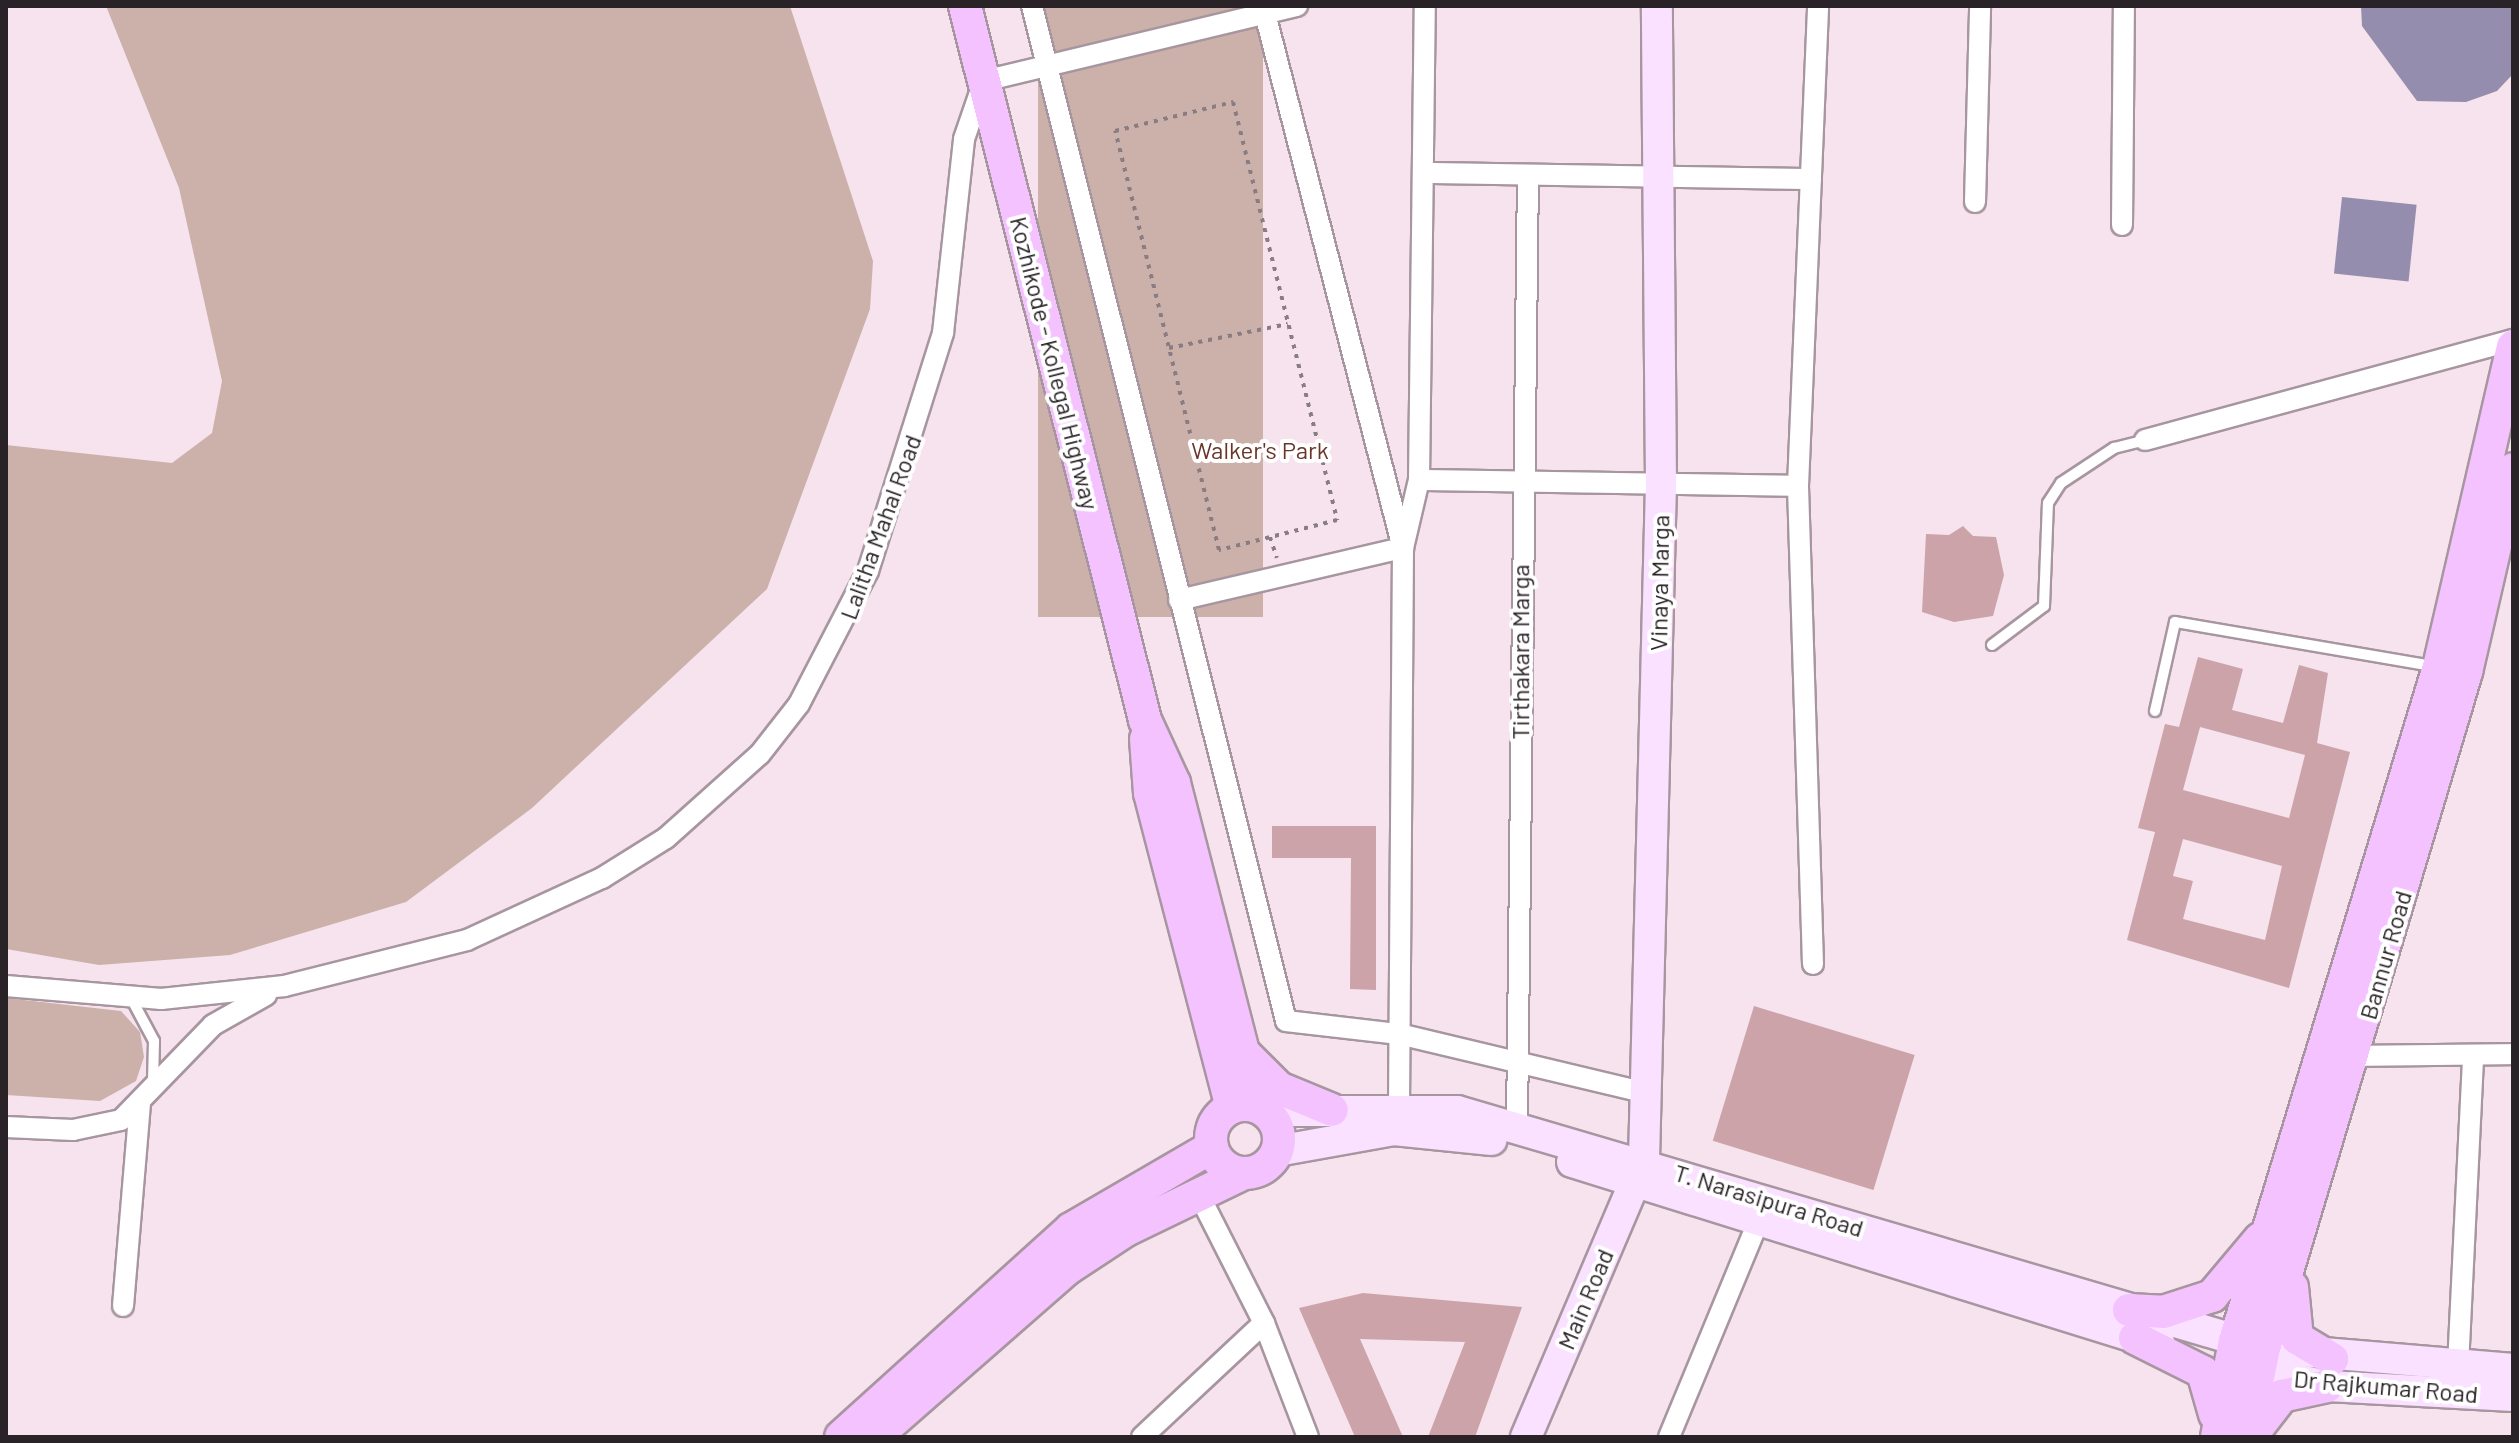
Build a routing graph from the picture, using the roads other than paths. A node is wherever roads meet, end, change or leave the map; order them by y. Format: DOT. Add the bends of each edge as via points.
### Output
graph roads {
  1 [pos="965,6"];
  2 [pos="1032,6"];
  3 [pos="1297,6"];
  4 [pos="1425,6"];
  5 [pos="1657,6"];
  6 [pos="1818,6"];
  7 [pos="1980,6"];
  8 [pos="2124,6"];
  9 [pos="1264,10"];
  10 [pos="1047,66"];
  11 [pos="984,81"];
  12 [pos="1427,173"];
  13 [pos="1528,178"];
  14 [pos="1811,179"];
  15 [pos="1659,180"];
  16 [pos="1975,202"];
  17 [pos="2122,225"];
  18 [pos="2513,343"];
  19 [pos="2145,440"];
  20 [pos="2513,469"];
  21 [pos="1419,480"];
  22 [pos="1521,480"];
  23 [pos="1661,483"];
  24 [pos="1798,486"];
  25 [pos="1403,548"];
  26 [pos="1179,600"];
  27 [pos="1992,645"];
  28 [pos="2439,667"];
  29 [pos="2155,711"];
  30 [pos="1145,720"];
  31 [pos="1813,964"];
  32 [pos="6,986"];
  33 [pos="284,986"];
  34 [pos="131,998"];
  35 [pos="1209,1029"];
  36 [pos="1399,1034"];
  37 [pos="1242,1049"];
  38 [pos="2513,1054"];
  39 [pos="2473,1055"];
  40 [pos="2356,1056"];
  41 [pos="1517,1057"];
  42 [pos="1646,1093"];
  43 [pos="145,1100"];
  44 [pos="1399,1107"];
  45 [pos="1251,1108"];
  46 [pos="1332,1110"];
  47 [pos="1517,1126"];
  48 [pos="6,1127"];
  49 [pos="1212,1147"];
  50 [pos="1277,1151"];
  51 [pos="1640,1170"];
  52 [pos="1244,1173"];
  53 [pos="1160,1177"];
  54 [pos="1199,1195"];
  55 [pos="1758,1222"];
  56 [pos="2272,1223"];
  57 [pos="2294,1252"];
  58 [pos="123,1306"];
  59 [pos="1264,1323"];
  60 [pos="2132,1324"];
  61 [pos="2246,1357"];
  62 [pos="2458,1366"];
  63 [pos="2513,1369"];
  64 [pos="2329,1372"];
  65 [pos="2513,1396"];
  66 [pos="875,1427"];
  67 [pos="841,1437"];
  68 [pos="1142,1437"];
  69 [pos="1308,1437"];
  70 [pos="1526,1437"];
  71 [pos="1669,1437"];
  72 [pos="2217,1437"];
  73 [pos="2248,1437"];
  1 -- 11 [label="main road, Kozhikode - Kollegal Highway"];
  2 -- 10 [label="street"];
  3 -- 9 [label="street"];
  4 -- 12 [label="street"];
  5 -- 15 [label="main road, Vinaya Marga"];
  6 -- 14 [label="street"];
  7 -- 16 [label="street"];
  8 -- 17 [label="street"];
  9 -- 10 [label="street"];
  9 -- 25 [label="street"];
  10 -- 11 [label="street"];
  10 -- 26 [label="street"];
  11 -- 30 [label="main road, Kozhikode - Kollegal Highway"];
  11 -- 33 [label="street, Lalitha Mahal Road" via="964,139 953,272 928,395 868,571 799,704 719,792 602,878 467,940"];
  12 -- 13 [label="street"];
  12 -- 21 [label="street"];
  13 -- 15 [label="street"];
  13 -- 22 [label="street, Tirthakara Marga"];
  14 -- 15 [label="street"];
  14 -- 24 [label="street"];
  15 -- 23 [label="main road, Vinaya Marga"];
  18 -- 19 [label="street"];
  18 -- 28 [label="main road"];
  19 -- 27 [label="lane" via="2114,448 2061,483 2048,503 2044,606"];
  20 -- 40 [label="main road, Bannur Road" via="2466,672"];
  21 -- 22 [label="street"];
  21 -- 25 [label="street"];
  22 -- 23 [label="street"];
  22 -- 41 [label="street, Tirthakara Marga"];
  23 -- 24 [label="street"];
  23 -- 42 [label="main road, Vinaya Marga"];
  24 -- 31 [label="street"];
  25 -- 26 [label="street"];
  25 -- 36 [label="street"];
  26 -- 36 [label="street" via="1286,1021"];
  28 -- 29 [label="lane" via="2175,622"];
  28 -- 56 [label="main road"];
  30 -- 35 [label="main road, Kozhikode - Kollegal Highway" via="1150,793"];
  30 -- 37 [label="main road, Kozhikode - Kollegal Highway" via="1174,783"];
  32 -- 34 [label="street, Lalitha Mahal Road"];
  33 -- 34 [label="street, Lalitha Mahal Road" via="227,996"];
  33 -- 43 [label="street, Lalitha Mahal Road" via="213,1025"];
  34 -- 43 [label="lane" via="154,1041"];
  35 -- 45 [label="main road, Kozhikode - Kollegal Highway"];
  35 -- 53 [label="main road" via="1208,1115"];
  36 -- 41 [label="street"];
  36 -- 44 [label="street"];
  37 -- 45 [label="main road, Kozhikode - Kollegal Highway"];
  37 -- 46 [label="main road" via="1279,1088"];
  38 -- 39 [label="street"];
  39 -- 40 [label="street"];
  39 -- 62 [label="street"];
  40 -- 57 [label="main road, Bannur Road"];
  41 -- 42 [label="street"];
  41 -- 47 [label="street, Tirthakara Marga"];
  42 -- 51 [label="main road, Vinaya Marga"];
  43 -- 48 [label="street, Lalitha Mahal Road" via="102,1127"];
  43 -- 58 [label="street"];
  44 -- 46 [label="main road, T. Narasipura Road"];
  44 -- 47 [label="main road, T. Narasipura Road"];
  45 -- 46 [label="main road, T. Narasipura Road"];
  45 -- 49 [label="main road" via="1215,1124"];
  45 -- 50 [label="main road" via="1278,1129"];
  47 -- 51 [label="main road, T. Narasipura Road"];
  49 -- 52 [label="main road" via="1224,1165"];
  49 -- 53 [label="main road"];
  50 -- 51 [label="main road, T. Narasipura Road" via="1429,1128"];
  50 -- 52 [label="main road" via="1264,1167"];
  51 -- 55 [label="main road, T. Narasipura Road"];
  51 -- 60 [label="main road, T. Narasipura Road"];
  51 -- 70 [label="main road, Main Road"];
  52 -- 54 [label="main road"];
  53 -- 66 [label="main road" via="1071,1229"];
  54 -- 59 [label="street"];
  54 -- 66 [label="main road" via="1067,1269"];
  55 -- 60 [label="main road, T. Narasipura Road"];
  55 -- 71 [label="street"];
  56 -- 60 [label="main road" via="2212,1296"];
  56 -- 61 [label="main road"];
  57 -- 61 [label="main road, Bannur Road"];
  57 -- 64 [label="main road" via="2294,1330"];
  59 -- 68 [label="street"];
  59 -- 69 [label="street"];
  60 -- 61 [label="main road, T. Narasipura Road"];
  60 -- 72 [label="main road" via="2203,1372 2213,1391"];
  61 -- 64 [label="main road, Dr Rajkumar Road"];
  61 -- 72 [label="main road"];
  61 -- 73 [label="main road, Bannur Road"];
  62 -- 63 [label="main road, Dr Rajkumar Road"];
  62 -- 64 [label="main road, Dr Rajkumar Road"];
  64 -- 65 [label="main road, Dr Rajkumar Road"];
  64 -- 73 [label="main road" via="2282,1396"];
  66 -- 67 [label="main road"];
}
